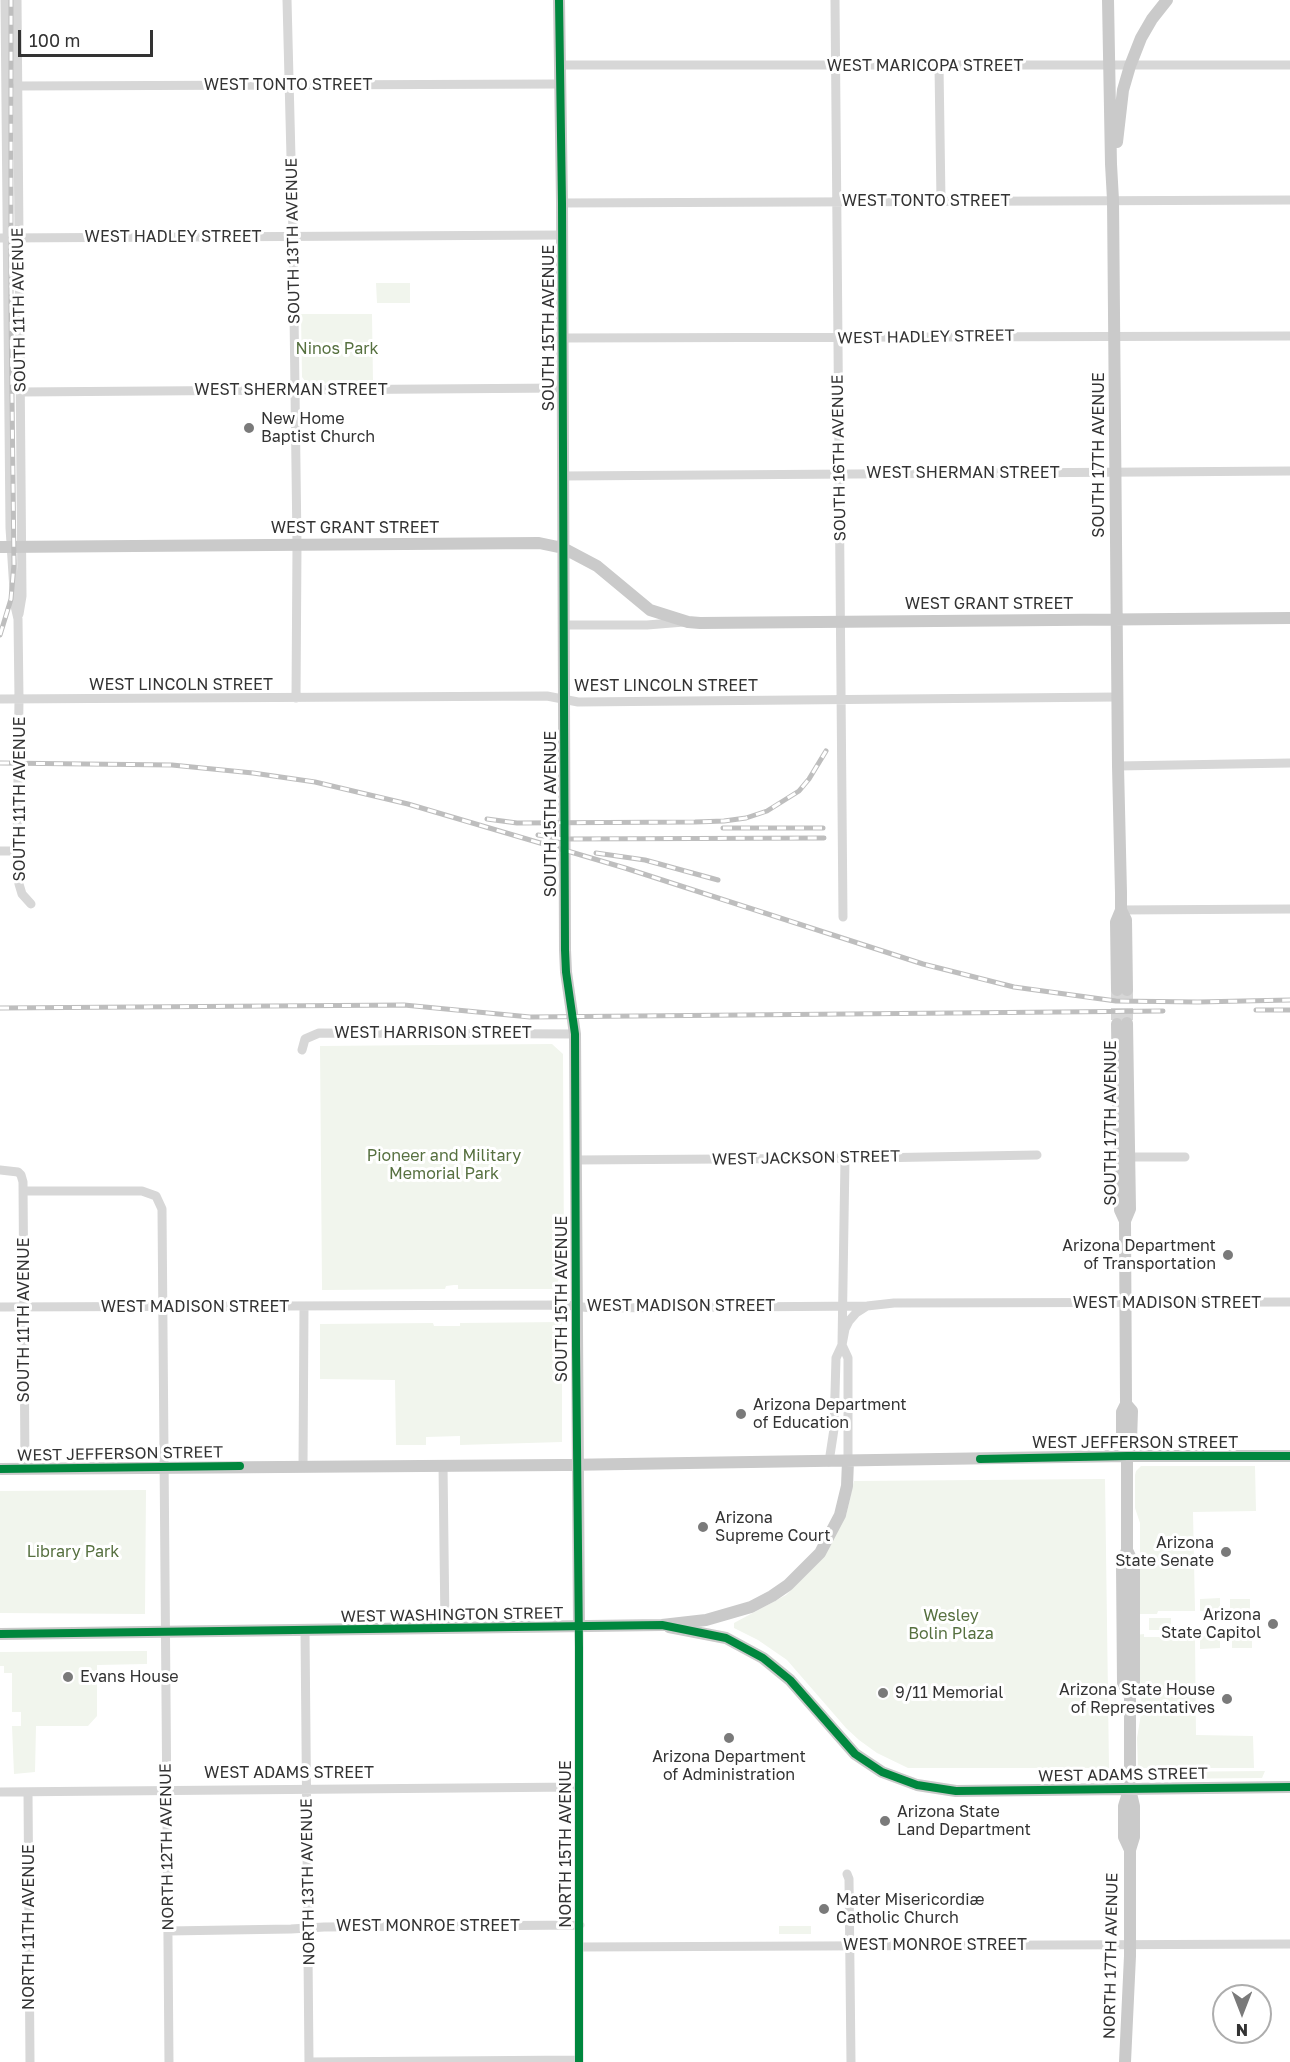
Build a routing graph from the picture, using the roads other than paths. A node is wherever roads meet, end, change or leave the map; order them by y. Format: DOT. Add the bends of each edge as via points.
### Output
graph roads {
  1 [pos="5,0"];
  2 [pos="17,0"];
  3 [pos="287,0"];
  4 [pos="559,0"];
  5 [pos="835,0"];
  6 [pos="1108,0"];
  7 [pos="1167,0"];
  8 [pos="560,65"];
  9 [pos="1290,65"];
  10 [pos="836,66"];
  11 [pos="939,66"];
  12 [pos="1108,66"];
  13 [pos="1130,66"];
  14 [pos="560,84"];
  15 [pos="290,85"];
  16 [pos="17,86"];
  17 [pos="3,138"];
  18 [pos="1113,200"];
  19 [pos="1290,200"];
  20 [pos="837,201"];
  21 [pos="941,201"];
  22 [pos="562,203"];
  23 [pos="562,235"];
  24 [pos="293,236"];
  25 [pos="4,238"];
  26 [pos="18,238"];
  27 [pos="1114,335"];
  28 [pos="1290,336"];
  29 [pos="562,338"];
  30 [pos="837,338"];
  31 [pos="563,388"];
  32 [pos="295,390"];
  33 [pos="20,392"];
  34 [pos="4,395"];
  35 [pos="1290,471"];
  36 [pos="1115,472"];
  37 [pos="839,474"];
  38 [pos="563,476"];
  39 [pos="297,545"];
  40 [pos="11,547"];
  41 [pos="563,548"];
  42 [pos="1290,618"];
  43 [pos="1117,620"];
  44 [pos="688,622"];
  45 [pos="842,622"];
  46 [pos="564,625"];
  47 [pos="1117,697"];
  48 [pos="296,698"];
  49 [pos="0,699"];
  50 [pos="19,699"];
  51 [pos="565,699"];
  52 [pos="843,699"];
  53 [pos="1290,763"];
  54 [pos="1118,766"];
  55 [pos="0,851"];
  56 [pos="17,851"];
  57 [pos="31,904"];
  58 [pos="1290,909"];
  59 [pos="1121,910"];
  60 [pos="843,917"];
  61 [pos="1122,990"];
  62 [pos="1122,1024"];
  63 [pos="575,1034"];
  64 [pos="302,1050"];
  65 [pos="1037,1155"];
  66 [pos="1124,1157"];
  67 [pos="1185,1157"];
  68 [pos="845,1159"];
  69 [pos="576,1160"];
  70 [pos="0,1170"];
  71 [pos="23,1191"];
  72 [pos="1290,1302"];
  73 [pos="1126,1303"];
  74 [pos="576,1306"];
  75 [pos="844,1306"];
  76 [pos="867,1306"];
  77 [pos="0,1307"];
  78 [pos="23,1307"];
  79 [pos="162,1307"];
  80 [pos="304,1307"];
  81 [pos="842,1345"];
  82 [pos="1126,1456"];
  83 [pos="1290,1456"];
  84 [pos="848,1461"];
  85 [pos="830,1462"];
  86 [pos="577,1465"];
  87 [pos="303,1466"];
  88 [pos="443,1466"];
  89 [pos="25,1468"];
  90 [pos="165,1468"];
  91 [pos="0,1469"];
  92 [pos="662,1625"];
  93 [pos="579,1626"];
  94 [pos="445,1628"];
  95 [pos="305,1630"];
  96 [pos="166,1633"];
  97 [pos="0,1634"];
  98 [pos="1130,1697"];
  99 [pos="1290,1787"];
  100 [pos="578,1788"];
  101 [pos="1130,1789"];
  102 [pos="307,1790"];
  103 [pos="167,1791"];
  104 [pos="956,1791"];
  105 [pos="0,1792"];
  106 [pos="28,1792"];
  107 [pos="847,1874"];
  108 [pos="580,1925"];
  109 [pos="308,1928"];
  110 [pos="168,1931"];
  111 [pos="1131,1943"];
  112 [pos="1290,1944"];
  113 [pos="850,1946"];
  114 [pos="580,1947"];
  115 [pos="579,2061"];
  116 [pos="30,2062"];
  117 [pos="169,2062"];
  118 [pos="310,2062"];
  119 [pos="851,2062"];
  120 [pos="1125,2062"];
  1 -- 17 [label="street, SOUTH 11TH AVENUE"];
  2 -- 16 [label="street, SOUTH 11TH AVENUE"];
  3 -- 15 [label="street, SOUTH 13TH AVENUE"];
  4 -- 8 [label="main road, SOUTH 15TH AVENUE"];
  5 -- 10 [label="street, SOUTH 16TH AVENUE"];
  6 -- 12 [label="main road, SOUTH 17TH AVENUE"];
  7 -- 13 [label="main road" via="1141,38"];
  8 -- 10 [label="street, WEST MARICOPA STREET"];
  8 -- 14 [label="main road, SOUTH 15TH AVENUE"];
  9 -- 13 [label="street, WEST MARICOPA STREET"];
  10 -- 11 [label="street, WEST MARICOPA STREET"];
  10 -- 20 [label="street, SOUTH 16TH AVENUE"];
  11 -- 12 [label="street, WEST MARICOPA STREET"];
  11 -- 21 [label="street"];
  12 -- 13 [label="street, WEST MARICOPA STREET"];
  12 -- 18 [label="main road, SOUTH 17TH AVENUE"];
  13 -- 18 [label="main road" via="1119,120"];
  14 -- 15 [label="street, WEST TONTO STREET"];
  14 -- 22 [label="main road, SOUTH 15TH AVENUE"];
  15 -- 16 [label="street, WEST TONTO STREET"];
  15 -- 24 [label="street, SOUTH 13TH AVENUE"];
  16 -- 26 [label="street, SOUTH 11TH AVENUE"];
  17 -- 25 [label="street, SOUTH 11TH AVENUE"];
  18 -- 19 [label="street, WEST TONTO STREET"];
  18 -- 21 [label="street, WEST TONTO STREET"];
  18 -- 27 [label="main road, SOUTH 17TH AVENUE"];
  20 -- 21 [label="street, WEST TONTO STREET"];
  20 -- 22 [label="street, WEST TONTO STREET"];
  20 -- 30 [label="street, SOUTH 16TH AVENUE"];
  22 -- 23 [label="main road, SOUTH 15TH AVENUE"];
  23 -- 24 [label="street, WEST HADLEY STREET"];
  23 -- 29 [label="main road, SOUTH 15TH AVENUE"];
  24 -- 26 [label="street, WEST HADLEY STREET"];
  24 -- 32 [label="street, SOUTH 13TH AVENUE"];
  25 -- 26 [label="street, WEST HADLEY STREET"];
  25 -- 34 [label="street, SOUTH 11TH AVENUE"];
  26 -- 33 [label="street, SOUTH 11TH AVENUE"];
  27 -- 28 [label="street, WEST HADLEY STREET"];
  27 -- 30 [label="street, WEST HADLEY STREET"];
  27 -- 36 [label="main road, SOUTH 17TH AVENUE"];
  29 -- 30 [label="street, WEST HADLEY STREET"];
  29 -- 31 [label="main road, SOUTH 15TH AVENUE"];
  30 -- 37 [label="street, SOUTH 16TH AVENUE"];
  31 -- 32 [label="street, WEST SHERMAN STREET"];
  31 -- 38 [label="main road, SOUTH 15TH AVENUE"];
  32 -- 33 [label="street, WEST SHERMAN STREET"];
  32 -- 39 [label="street, SOUTH 13TH AVENUE"];
  33 -- 40 [label="street, SOUTH 11TH AVENUE"];
  34 -- 40 [label="street, SOUTH 11TH AVENUE"];
  35 -- 36 [label="street, WEST SHERMAN STREET"];
  36 -- 37 [label="street, WEST SHERMAN STREET"];
  36 -- 43 [label="main road, SOUTH 17TH AVENUE"];
  37 -- 38 [label="street, WEST SHERMAN STREET"];
  37 -- 45 [label="street, SOUTH 16TH AVENUE"];
  38 -- 41 [label="main road, SOUTH 15TH AVENUE"];
  39 -- 40 [label="main road, WEST GRANT STREET"];
  39 -- 41 [label="main road, WEST GRANT STREET" via="539,543"];
  39 -- 48 [label="street, SOUTH 13TH AVENUE"];
  40 -- 50 [label="street, SOUTH 11TH AVENUE" via="18,619"];
  41 -- 44 [label="main road, WEST GRANT STREET" via="597,566 650,609"];
  41 -- 46 [label="main road, SOUTH 15TH AVENUE"];
  42 -- 43 [label="main road, WEST GRANT STREET"];
  43 -- 45 [label="main road, WEST GRANT STREET"];
  43 -- 47 [label="main road, SOUTH 17TH AVENUE"];
  44 -- 45 [label="main road, WEST GRANT STREET"];
  44 -- 46 [label="street, WEST GRANT STREET"];
  45 -- 52 [label="street, SOUTH 16TH AVENUE"];
  46 -- 51 [label="main road, SOUTH 15TH AVENUE"];
  47 -- 52 [label="street, WEST LINCOLN STREET"];
  47 -- 54 [label="main road, SOUTH 17TH AVENUE"];
  48 -- 50 [label="street, WEST LINCOLN STREET"];
  48 -- 51 [label="street, WEST LINCOLN STREET"];
  49 -- 50 [label="street, WEST LINCOLN STREET"];
  50 -- 56 [label="street, SOUTH 11TH AVENUE"];
  51 -- 52 [label="street, WEST LINCOLN STREET"];
  51 -- 63 [label="main road, SOUTH 15TH AVENUE" via="565,950"];
  52 -- 60 [label="street, SOUTH 16TH AVENUE"];
  53 -- 54 [label="street"];
  54 -- 59 [label="main road, SOUTH 17TH AVENUE"];
  55 -- 56 [label="street"];
  56 -- 57 [label="street, SOUTH 11TH AVENUE" via="19,884"];
  58 -- 59 [label="street"];
  59 -- 61 [label="main road, SOUTH 17TH AVENUE" via="1126,920"];
  62 -- 66 [label="main road, SOUTH 17TH AVENUE"];
  63 -- 64 [label="street, WEST HARRISON STREET" via="319,1033 305,1039"];
  63 -- 69 [label="main road, SOUTH 15TH AVENUE"];
  65 -- 68 [label="street, WEST JACKSON STREET"];
  66 -- 67 [label="street"];
  66 -- 73 [label="main road, SOUTH 17TH AVENUE" via="1130,1209 1125,1221"];
  68 -- 69 [label="street, WEST JACKSON STREET"];
  68 -- 75 [label="street"];
  69 -- 74 [label="main road, SOUTH 15TH AVENUE"];
  70 -- 71 [label="street, SOUTH 11TH AVENUE" via="20,1173"];
  71 -- 78 [label="street, SOUTH 11TH AVENUE"];
  71 -- 79 [label="street, NORTH 12TH AVENUE" via="142,1191 156,1196 162,1209"];
  72 -- 73 [label="street, WEST MADISON STREET"];
  73 -- 76 [label="street, WEST MADISON STREET"];
  73 -- 82 [label="main road, SOUTH 17TH AVENUE" via="1126,1404 1132,1411"];
  74 -- 75 [label="street, WEST MADISON STREET"];
  74 -- 80 [label="street, WEST MADISON STREET"];
  74 -- 86 [label="main road, SOUTH 15TH AVENUE"];
  75 -- 76 [label="street, WEST MADISON STREET"];
  75 -- 81 [label="street"];
  76 -- 81 [label="street" via="849,1321"];
  77 -- 78 [label="street, WEST MADISON STREET"];
  78 -- 79 [label="street, WEST MADISON STREET"];
  78 -- 89 [label="street, SOUTH 11TH AVENUE"];
  79 -- 80 [label="street, WEST MADISON STREET"];
  79 -- 90 [label="street, NORTH 12TH AVENUE"];
  80 -- 87 [label="street"];
  81 -- 84 [label="street" via="848,1358"];
  81 -- 85 [label="street" via="836,1358"];
  82 -- 83 [label="main road, WEST JEFFERSON STREET"];
  82 -- 84 [label="main road, WEST JEFFERSON STREET"];
  82 -- 98 [label="main road, SOUTH 17TH AVENUE" via="1123,1683"];
  84 -- 85 [label="main road, WEST JEFFERSON STREET"];
  84 -- 92 [label="main road, WEST WASHINGTON STREET" via="845,1498 832,1531 820,1553 788,1585 732,1614"];
  85 -- 86 [label="main road, WEST JEFFERSON STREET"];
  86 -- 88 [label="main road, WEST JEFFERSON STREET"];
  86 -- 93 [label="main road, SOUTH 15TH AVENUE"];
  87 -- 88 [label="main road, WEST JEFFERSON STREET"];
  87 -- 90 [label="main road, WEST JEFFERSON STREET"];
  88 -- 94 [label="street"];
  89 -- 90 [label="main road, WEST JEFFERSON STREET"];
  89 -- 91 [label="main road, WEST JEFFERSON STREET"];
  90 -- 96 [label="street, NORTH 12TH AVENUE"];
  92 -- 93 [label="main road, WEST WASHINGTON STREET"];
  92 -- 104 [label="main road, WEST WASHINGTON STREET" via="726,1638 764,1658 790,1680 855,1754 882,1772 917,1785"];
  93 -- 94 [label="main road, WEST WASHINGTON STREET"];
  93 -- 100 [label="street, NORTH 15TH AVENUE"];
  94 -- 95 [label="main road, WEST WASHINGTON STREET"];
  95 -- 96 [label="main road, WEST WASHINGTON STREET"];
  95 -- 102 [label="street, NORTH 13TH AVENUE"];
  96 -- 97 [label="main road, WEST WASHINGTON STREET"];
  96 -- 103 [label="street, NORTH 12TH AVENUE"];
  98 -- 101 [label="main road, NORTH 17TH AVENUE"];
  99 -- 101 [label="main road, WEST ADAMS STREET"];
  100 -- 102 [label="street, WEST ADAMS STREET"];
  100 -- 108 [label="street, NORTH 15TH AVENUE"];
  101 -- 104 [label="main road, WEST ADAMS STREET"];
  101 -- 111 [label="main road, NORTH 17TH AVENUE" via="1124,1806 1124,1837 1130,1850"];
  102 -- 103 [label="street, WEST ADAMS STREET"];
  102 -- 109 [label="street, NORTH 13TH AVENUE"];
  103 -- 106 [label="street, WEST ADAMS STREET"];
  103 -- 110 [label="street, NORTH 12TH AVENUE"];
  105 -- 106 [label="street, WEST ADAMS STREET"];
  106 -- 116 [label="street, NORTH 11TH AVENUE"];
  107 -- 113 [label="street"];
  108 -- 109 [label="street, WEST MONROE STREET"];
  108 -- 114 [label="street, NORTH 15TH AVENUE"];
  109 -- 110 [label="street, WEST MONROE STREET"];
  109 -- 118 [label="street, NORTH 13TH AVENUE"];
  110 -- 117 [label="street, NORTH 12TH AVENUE"];
  111 -- 112 [label="street, WEST MONROE STREET"];
  111 -- 113 [label="street, WEST MONROE STREET"];
  111 -- 120 [label="main road, NORTH 17TH AVENUE"];
  113 -- 114 [label="street, WEST MONROE STREET"];
  113 -- 119 [label="street"];
  114 -- 115 [label="street, NORTH 15TH AVENUE"];
  115 -- 118 [label="street"];
}
